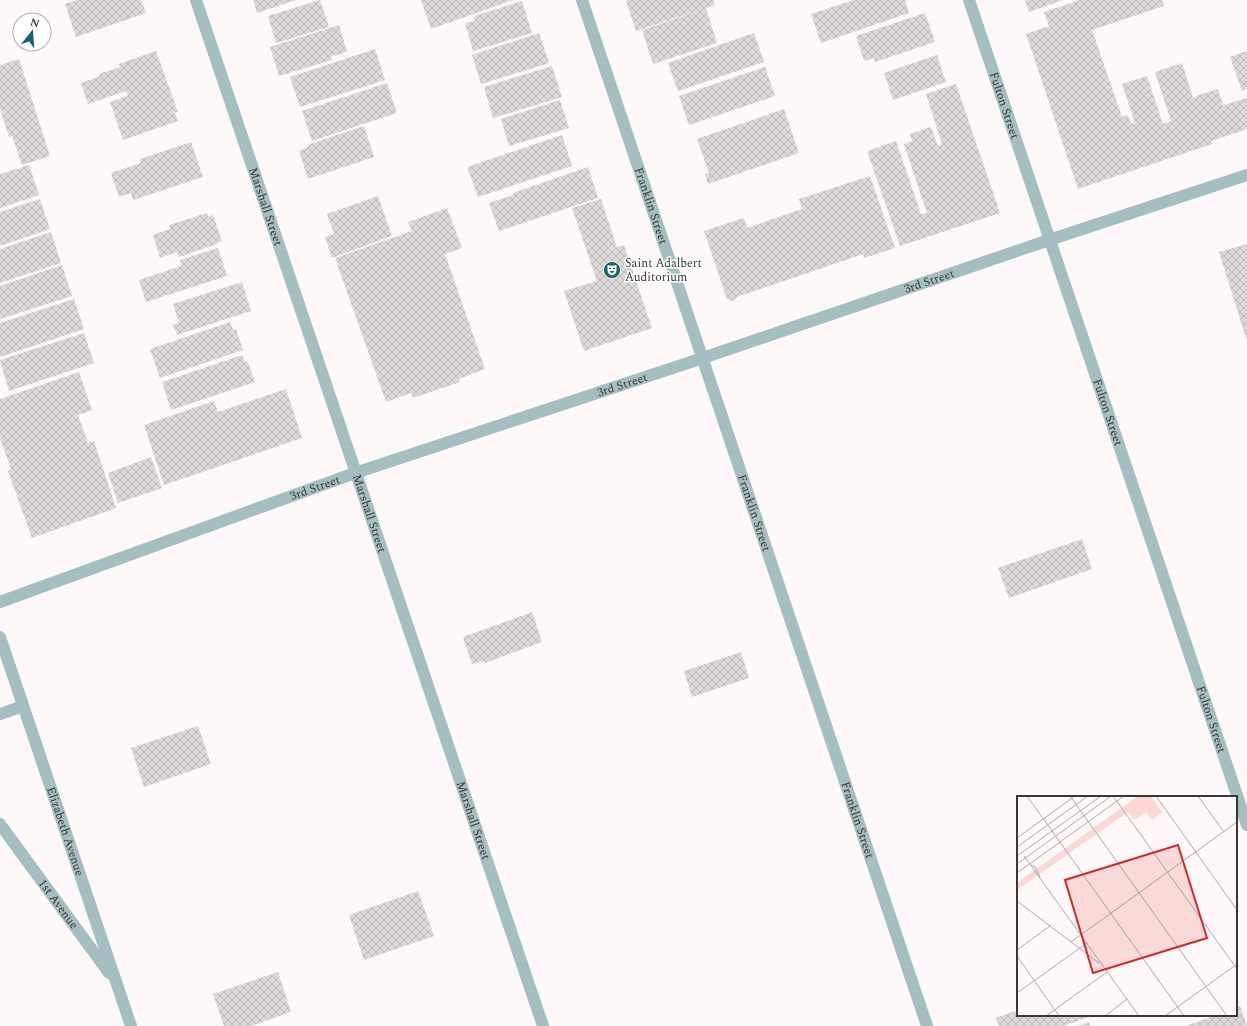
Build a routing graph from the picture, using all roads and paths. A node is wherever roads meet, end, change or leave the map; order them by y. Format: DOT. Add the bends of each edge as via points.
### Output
graph roads {
  1 [pos="196,0"];
  2 [pos="582,0"];
  3 [pos="969,0"];
  4 [pos="1247,175"];
  5 [pos="1049,240"];
  6 [pos="703,358"];
  7 [pos="355,473"];
  8 [pos="0,602"];
  9 [pos="0,637"];
  10 [pos="23,706"];
  11 [pos="0,714"];
  12 [pos="0,824"];
  13 [pos="1247,825"];
  14 [pos="116,984"];
  15 [pos="131,1026"];
  16 [pos="543,1026"];
  17 [pos="927,1026"];
  1 -- 7 [label="street, Marshall Street"];
  2 -- 6 [label="street, Franklin Street"];
  3 -- 5 [label="street, Fulton Street"];
  4 -- 5 [label="street, 3rd Street"];
  5 -- 6 [label="street, 3rd Street"];
  5 -- 13 [label="street, Fulton Street"];
  6 -- 7 [label="street, 3rd Street"];
  6 -- 17 [label="street, Franklin Street"];
  7 -- 8 [label="street, 3rd Street"];
  7 -- 16 [label="street, Marshall Street"];
  9 -- 10 [label="street, Elizabeth Avenue"];
  10 -- 11 [label="street"];
  10 -- 14 [label="street, Elizabeth Avenue"];
  12 -- 14 [label="street, 1st Avenue"];
  14 -- 15 [label="street, Elizabeth Avenue"];
}
